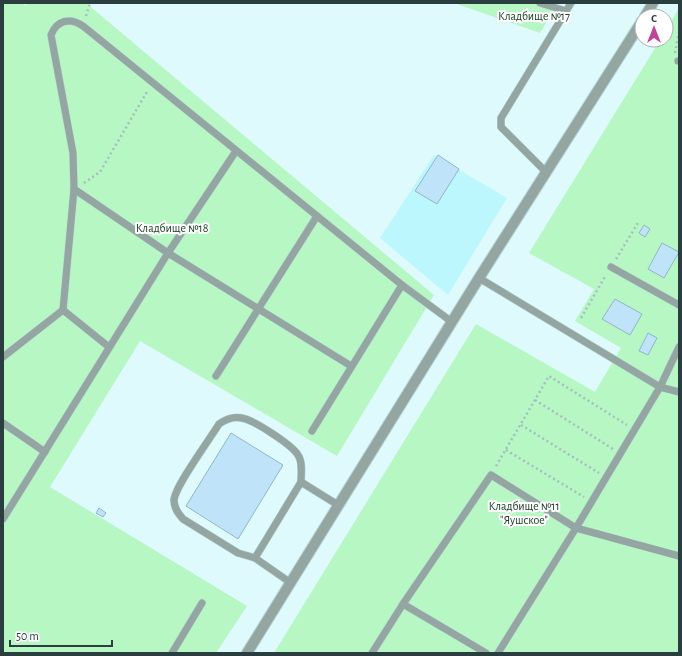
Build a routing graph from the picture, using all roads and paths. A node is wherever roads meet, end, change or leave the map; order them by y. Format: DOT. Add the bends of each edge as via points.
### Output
graph roads {
  1 [pos="90,3"];
  2 [pos="540,3"];
  3 [pos="571,3"];
  4 [pos="566,11"];
  5 [pos="83,26"];
  6 [pos="679,33"];
  7 [pos="634,34"];
  8 [pos="679,61"];
  9 [pos="152,82"];
  10 [pos="236,150"];
  11 [pos="546,172"];
  12 [pos="74,189"];
  13 [pos="317,216"];
  14 [pos="168,253"];
  15 [pos="611,267"];
  16 [pos="479,278"];
  17 [pos="402,285"];
  18 [pos="679,305"];
  19 [pos="259,309"];
  20 [pos="63,310"];
  21 [pos="452,322"];
  22 [pos="679,346"];
  23 [pos="109,347"];
  24 [pos="3,357"];
  25 [pos="351,366"];
  26 [pos="216,376"];
  27 [pos="660,387"];
  28 [pos="679,392"];
  29 [pos="535,400"];
  30 [pos="3,423"];
  31 [pos="521,425"];
  32 [pos="634,430"];
  33 [pos="312,431"];
  34 [pos="506,450"];
  35 [pos="45,452"];
  36 [pos="620,454"];
  37 [pos="491,476"];
  38 [pos="606,478"];
  39 [pos="301,482"];
  40 [pos="592,502"];
  41 [pos="338,505"];
  42 [pos="3,519"];
  43 [pos="576,528"];
  44 [pos="679,556"];
  45 [pos="255,558"];
  46 [pos="291,583"];
  47 [pos="202,603"];
  48 [pos="403,604"];
  49 [pos="172,653"];
  50 [pos="247,653"];
  51 [pos="372,653"];
  52 [pos="486,653"];
  53 [pos="498,653"];
  1 -- 5 [label="path"];
  2 -- 4 [label="lane"];
  3 -- 4 [label="lane"];
  4 -- 11 [label="lane" via="501,118 501,127"];
  5 -- 9 [label="lane"];
  5 -- 12 [label="lane" via="77,22 64,21 54,28 51,35 73,153"];
  6 -- 8 [label="path" via="674,51"];
  7 -- 11 [label="street"];
  9 -- 10 [label="lane"];
  9 -- 12 [label="path" via="100,172"];
  10 -- 13 [label="lane"];
  10 -- 14 [label="lane"];
  11 -- 16 [label="street"];
  12 -- 14 [label="lane"];
  12 -- 20 [label="lane"];
  13 -- 17 [label="lane"];
  13 -- 19 [label="lane"];
  14 -- 19 [label="lane"];
  14 -- 23 [label="lane"];
  15 -- 18 [label="lane"];
  16 -- 21 [label="street"];
  16 -- 27 [label="lane"];
  17 -- 21 [label="lane"];
  17 -- 25 [label="lane"];
  19 -- 25 [label="lane"];
  19 -- 26 [label="lane"];
  20 -- 23 [label="lane"];
  20 -- 24 [label="lane"];
  21 -- 41 [label="street"];
  22 -- 27 [label="lane"];
  23 -- 35 [label="lane"];
  25 -- 33 [label="lane"];
  27 -- 28 [label="lane"];
  27 -- 32 [label="lane"];
  29 -- 31 [label="path"];
  29 -- 32 [label="path" via="549,376"];
  29 -- 36 [label="path"];
  30 -- 35 [label="lane"];
  31 -- 34 [label="path"];
  31 -- 38 [label="path"];
  32 -- 36 [label="lane"];
  34 -- 37 [label="path"];
  34 -- 40 [label="path"];
  35 -- 42 [label="lane"];
  36 -- 38 [label="lane"];
  37 -- 43 [label="lane"];
  37 -- 48 [label="lane"];
  38 -- 40 [label="lane"];
  39 -- 41 [label="lane"];
  39 -- 45 [label="lane"];
  39 -- 45 [label="lane" via="300,461 293,449 251,421 233,417 219,424 178,488 174,502 183,519 238,553"];
  40 -- 43 [label="lane"];
  41 -- 46 [label="street"];
  43 -- 44 [label="lane"];
  43 -- 53 [label="lane"];
  45 -- 46 [label="lane"];
  46 -- 50 [label="street"];
  47 -- 49 [label="lane"];
  48 -- 51 [label="lane"];
  48 -- 52 [label="lane"];
}
